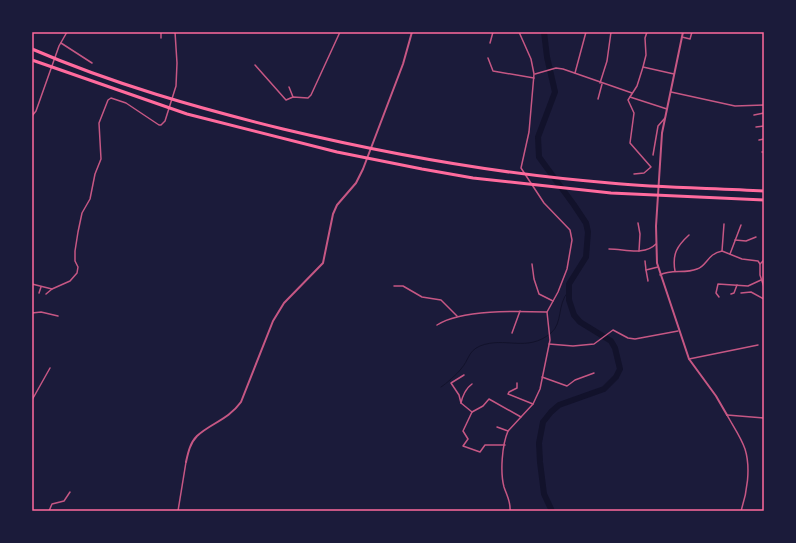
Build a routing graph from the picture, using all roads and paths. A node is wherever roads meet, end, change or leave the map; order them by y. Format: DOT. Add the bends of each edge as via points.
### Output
graph roads {
  1 [pos="67,32"];
  2 [pos="161,32"];
  3 [pos="174,32"];
  4 [pos="340,32"];
  5 [pos="412,32"];
  6 [pos="493,32"];
  7 [pos="519,32"];
  8 [pos="586,32"];
  9 [pos="611,32"];
  10 [pos="647,32"];
  11 [pos="683,32"];
  12 [pos="692,32"];
  13 [pos="682,37"];
  14 [pos="161,38"];
  15 [pos="490,43"];
  16 [pos="61,44"];
  17 [pos="32,49"];
  18 [pos="488,58"];
  19 [pos="32,60"];
  20 [pos="92,63"];
  21 [pos="255,65"];
  22 [pos="643,67"];
  23 [pos="534,74"];
  24 [pos="575,74"];
  25 [pos="674,74"];
  26 [pos="534,78"];
  27 [pos="601,83"];
  28 [pos="289,87"];
  29 [pos="671,92"];
  30 [pos="632,93"];
  31 [pos="630,96"];
  32 [pos="293,97"];
  33 [pos="598,99"];
  34 [pos="764,105"];
  35 [pos="667,109"];
  36 [pos="764,113"];
  37 [pos="754,115"];
  38 [pos="32,116"];
  39 [pos="665,118"];
  40 [pos="764,126"];
  41 [pos="756,127"];
  42 [pos="759,140"];
  43 [pos="764,140"];
  44 [pos="654,155"];
  45 [pos="634,174"];
  46 [pos="764,191"];
  47 [pos="764,200"];
  48 [pos="638,223"];
  49 [pos="724,224"];
  50 [pos="741,225"];
  51 [pos="689,235"];
  52 [pos="756,237"];
  53 [pos="735,240"];
  54 [pos="656,244"];
  55 [pos="610,249"];
  56 [pos="639,251"];
  57 [pos="722,251"];
  58 [pos="730,254"];
  59 [pos="764,260"];
  60 [pos="645,261"];
  61 [pos="532,264"];
  62 [pos="760,264"];
  63 [pos="658,267"];
  64 [pos="646,270"];
  65 [pos="675,271"];
  66 [pos="660,275"];
  67 [pos="761,280"];
  68 [pos="648,281"];
  69 [pos="32,284"];
  70 [pos="736,285"];
  71 [pos="394,286"];
  72 [pos="41,287"];
  73 [pos="764,287"];
  74 [pos="52,289"];
  75 [pos="39,293"];
  76 [pos="741,293"];
  77 [pos="46,294"];
  78 [pos="730,294"];
  79 [pos="719,297"];
  80 [pos="764,300"];
  81 [pos="553,301"];
  82 [pos="520,311"];
  83 [pos="547,312"];
  84 [pos="32,313"];
  85 [pos="58,316"];
  86 [pos="457,316"];
  87 [pos="437,325"];
  88 [pos="678,331"];
  89 [pos="512,333"];
  90 [pos="549,344"];
  91 [pos="758,346"];
  92 [pos="689,359"];
  93 [pos="50,368"];
  94 [pos="594,373"];
  95 [pos="464,375"];
  96 [pos="542,377"];
  97 [pos="517,383"];
  98 [pos="472,384"];
  99 [pos="459,395"];
  100 [pos="465,395"];
  101 [pos="32,400"];
  102 [pos="461,403"];
  103 [pos="533,404"];
  104 [pos="472,412"];
  105 [pos="727,416"];
  106 [pos="521,417"];
  107 [pos="764,418"];
  108 [pos="497,427"];
  109 [pos="508,431"];
  110 [pos="505,445"];
  111 [pos="186,462"];
  112 [pos="70,492"];
  113 [pos="49,511"];
  114 [pos="178,511"];
  115 [pos="510,511"];
  116 [pos="740,511"];
  1 -- 16 [label="street"];
  2 -- 14 [label="street"];
  3 -- 74 [label="street" via="176,86 165,121 159,125 125,103 111,98 108,100 99,123 100,159 78,232 75,251 77,274 70,281"];
  4 -- 32 [label="street" via="310,96"];
  5 -- 111 [label="street" via="403,64 363,169 333,214 323,263 284,303 273,321 241,402 231,413 196,437 190,446"];
  6 -- 15 [label="street"];
  7 -- 23 [label="street" via="531,59"];
  8 -- 24 [label="street"];
  9 -- 27 [label="street"];
  10 -- 22 [label="street"];
  11 -- 13 [label="street"];
  12 -- 13 [label="street" via="690,39"];
  13 -- 25 [label="street"];
  16 -- 20 [label="street"];
  16 -- 38 [label="street"];
  17 -- 46 [label="highway" via="188,104 244,120 409,158 610,183"];
  18 -- 26 [label="street" via="493,71"];
  19 -- 47 [label="highway" via="187,114 248,131 414,168 516,183 630,195"];
  21 -- 32 [label="street" via="286,100"];
  22 -- 25 [label="street"];
  22 -- 30 [label="street"];
  23 -- 24 [label="street" via="556,68"];
  23 -- 26 [label="street"];
  24 -- 27 [label="street"];
  25 -- 29 [label="street"];
  26 -- 81 [label="street" via="529,132 521,168 544,203 567,226 571,237 567,269"];
  27 -- 30 [label="street"];
  27 -- 33 [label="street"];
  28 -- 32 [label="street"];
  29 -- 34 [label="street" via="735,106"];
  29 -- 35 [label="street"];
  30 -- 31 [label="street"];
  31 -- 35 [label="street"];
  31 -- 45 [label="street" via="629,102 634,113 630,146 651,166 644,172"];
  35 -- 39 [label="street"];
  36 -- 37 [label="street"];
  39 -- 44 [label="street" via="658,126"];
  39 -- 54 [label="street" via="659,172"];
  40 -- 41 [label="street"];
  42 -- 43 [label="street"];
  48 -- 56 [label="street"];
  49 -- 57 [label="street"];
  50 -- 53 [label="street"];
  51 -- 65 [label="street" via="678,246 674,255"];
  52 -- 53 [label="street" via="746,241"];
  53 -- 58 [label="street"];
  54 -- 56 [label="street" via="650,249"];
  54 -- 63 [label="street"];
  55 -- 56 [label="street"];
  57 -- 58 [label="street"];
  57 -- 65 [label="street" via="713,255 696,270"];
  58 -- 62 [label="street" via="758,261"];
  59 -- 62 [label="street"];
  60 -- 64 [label="street"];
  61 -- 81 [label="street" via="539,294"];
  62 -- 67 [label="street"];
  63 -- 64 [label="street"];
  63 -- 66 [label="street"];
  64 -- 68 [label="street"];
  65 -- 66 [label="street"];
  66 -- 88 [label="street" via="674,310"];
  67 -- 70 [label="street" via="748,286"];
  67 -- 73 [label="street"];
  69 -- 72 [label="street"];
  70 -- 78 [label="street" via="734,293"];
  70 -- 79 [label="street" via="718,284 716,293"];
  71 -- 86 [label="street" via="403,286 422,296 441,300"];
  72 -- 74 [label="street"];
  72 -- 75 [label="street"];
  74 -- 77 [label="street"];
  76 -- 80 [label="street" via="751,292"];
  81 -- 83 [label="street"];
  82 -- 83 [label="street"];
  82 -- 86 [label="street"];
  82 -- 89 [label="street"];
  83 -- 90 [label="street"];
  84 -- 85 [label="street" via="41,312"];
  86 -- 87 [label="street"];
  88 -- 90 [label="street" via="635,339 615,330 597,343 573,346"];
  88 -- 92 [label="street"];
  90 -- 96 [label="street"];
  91 -- 92 [label="street"];
  92 -- 105 [label="street"];
  93 -- 101 [label="street"];
  94 -- 96 [label="street" via="567,386"];
  95 -- 99 [label="street" via="450,382"];
  96 -- 103 [label="street"];
  97 -- 103 [label="street" via="517,388 508,394"];
  98 -- 100 [label="street" via="466,389"];
  99 -- 100 [label="street"];
  99 -- 102 [label="street"];
  100 -- 102 [label="street"];
  102 -- 104 [label="street"];
  103 -- 106 [label="street"];
  104 -- 106 [label="street" via="483,406 489,398"];
  104 -- 110 [label="street" via="463,431 468,439 463,446 480,452 485,445"];
  105 -- 107 [label="street"];
  105 -- 116 [label="street" via="746,455 746,489"];
  106 -- 109 [label="street"];
  108 -- 109 [label="street"];
  109 -- 110 [label="street"];
  110 -- 115 [label="street" via="503,484 511,504"];
  111 -- 114 [label="street"];
  112 -- 113 [label="street" via="64,501 52,504"];
}
